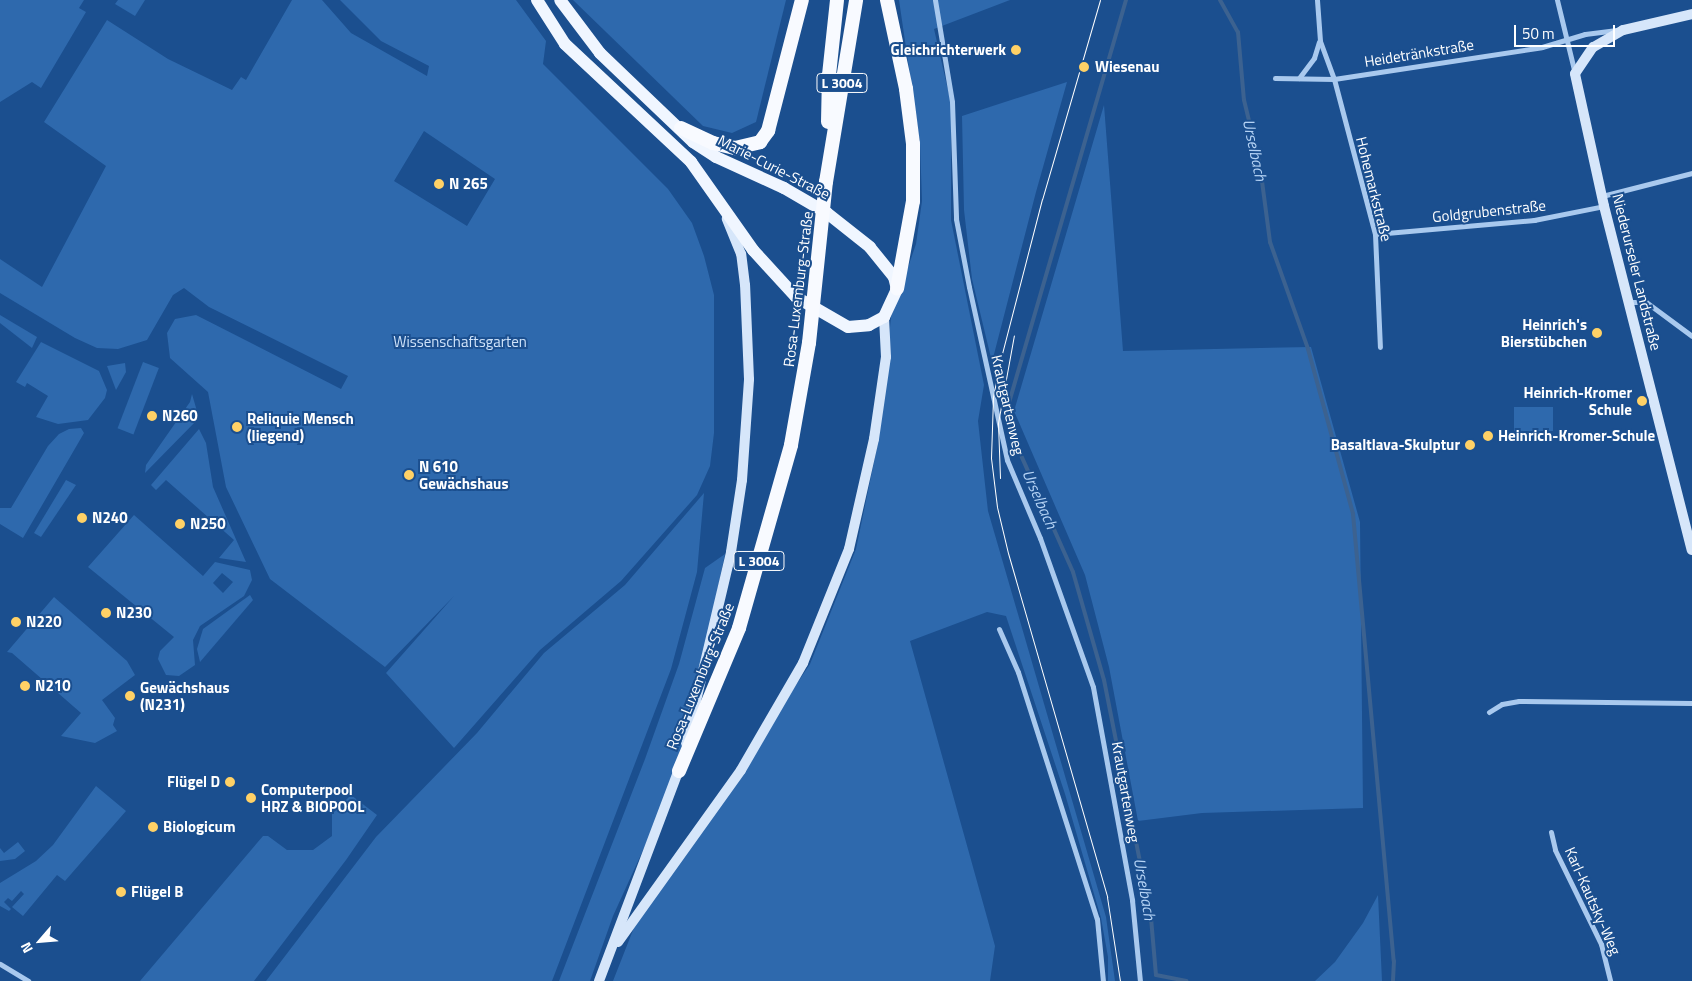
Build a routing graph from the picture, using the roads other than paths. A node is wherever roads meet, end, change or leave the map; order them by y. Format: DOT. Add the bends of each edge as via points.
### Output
graph roads {
  1 [pos="537,0"];
  2 [pos="560,0"];
  3 [pos="802,0"];
  4 [pos="837,0"];
  5 [pos="856,0"];
  6 [pos="887,0"];
  7 [pos="935,0"];
  8 [pos="1317,0"];
  9 [pos="1557,0"];
  10 [pos="1692,14"];
  11 [pos="1622,30"];
  12 [pos="1566,39"];
  13 [pos="1320,41"];
  14 [pos="1575,74"];
  15 [pos="1275,78"];
  16 [pos="1300,78"];
  17 [pos="1334,79"];
  18 [pos="680,128"];
  19 [pos="828,165"];
  20 [pos="1692,173"];
  21 [pos="1603,201"];
  22 [pos="721,204"];
  23 [pos="1375,234"];
  24 [pos="897,289"];
  25 [pos="1630,302"];
  26 [pos="884,317"];
  27 [pos="1692,336"];
  28 [pos="1380,346"];
  29 [pos="1692,550"];
  30 [pos="999,629"];
  31 [pos="1692,703"];
  32 [pos="1489,712"];
  33 [pos="679,771"];
  34 [pos="1551,832"];
  35 [pos="610,953"];
  36 [pos="0,964"];
  37 [pos="28,981"];
  38 [pos="599,981"];
  39 [pos="1103,981"];
  40 [pos="1140,981"];
  41 [pos="1610,981"];
  1 -- 22 [label="main road" via="566,44 691,162"];
  2 -- 18 [label="main road, Marie-Curie-Straße" via="606,60"];
  3 -- 18 [label="highway" via="768,131 760,142 735,148 713,144"];
  4 -- 19 [label="highway, Rosa-Luxemburg-Straße / L 3004" via="829,75"];
  5 -- 19 [label="highway, Rosa-Luxemburg-Straße / L 3004"];
  6 -- 24 [label="highway" via="906,88 913,144 913,201"];
  7 -- 40 [label="street, Krautgartenweg" via="952,102 956,219 971,294 1008,460 1040,538 1093,687 1132,900"];
  8 -- 13 [label="street, Hohemarkstraße"];
  9 -- 12 [label="street, Niederurseler Landstraße"];
  10 -- 11 [label="main road"];
  11 -- 12 [label="street, Heidetränkstraße"];
  11 -- 14 [label="main road" via="1593,47"];
  12 -- 14 [label="street, Niederurseler Landstraße"];
  12 -- 17 [label="street, Heidetränkstraße" via="1542,46"];
  13 -- 16 [label="street, Hohemarkstraße" via="1314,58"];
  13 -- 17 [label="street, Hohemarkstraße"];
  14 -- 21 [label="main road, Niederurseler Landstraße"];
  15 -- 16 [label="street, Heidetränkstraße"];
  16 -- 17 [label="street, Heidetränkstraße"];
  17 -- 23 [label="street, Hohemarkstraße"];
  18 -- 24 [label="main road, Marie-Curie-Straße" via="693,142 716,157 784,188 854,233 888,266"];
  19 -- 33 [label="highway, Rosa-Luxemburg-Straße / L 3004, bridge" via="809,343 791,445 739,628"];
  20 -- 21 [label="street, Goldgrubenstraße"];
  21 -- 23 [label="street, Goldgrubenstraße" via="1534,220"];
  21 -- 25 [label="main road, Niederurseler Landstraße"];
  22 -- 26 [label="main road" via="775,277 804,302 848,327 869,325"];
  22 -- 33 [label="main road" via="741,254 745,285 749,379 742,480 731,552"];
  23 -- 28 [label="street, Hohemarkstraße"];
  24 -- 26 [label="main road"];
  25 -- 27 [label="street" via="1646,302"];
  25 -- 29 [label="main road, Niederurseler Landstraße"];
  26 -- 35 [label="main road" via="886,357 874,439 849,550 803,663 742,770"];
  30 -- 39 [label="street" via="1018,672 1097,919"];
  31 -- 32 [label="street" via="1519,701 1502,704"];
  33 -- 35 [label="main road, Rosa-Luxemburg-Straße / L 3004"];
  34 -- 41 [label="street, Karl-Kautsky-Weg" via="1555,850 1601,944"];
  35 -- 38 [label="main road, Rosa-Luxemburg-Straße / L 3004"];
  36 -- 37 [label="street"];
}
